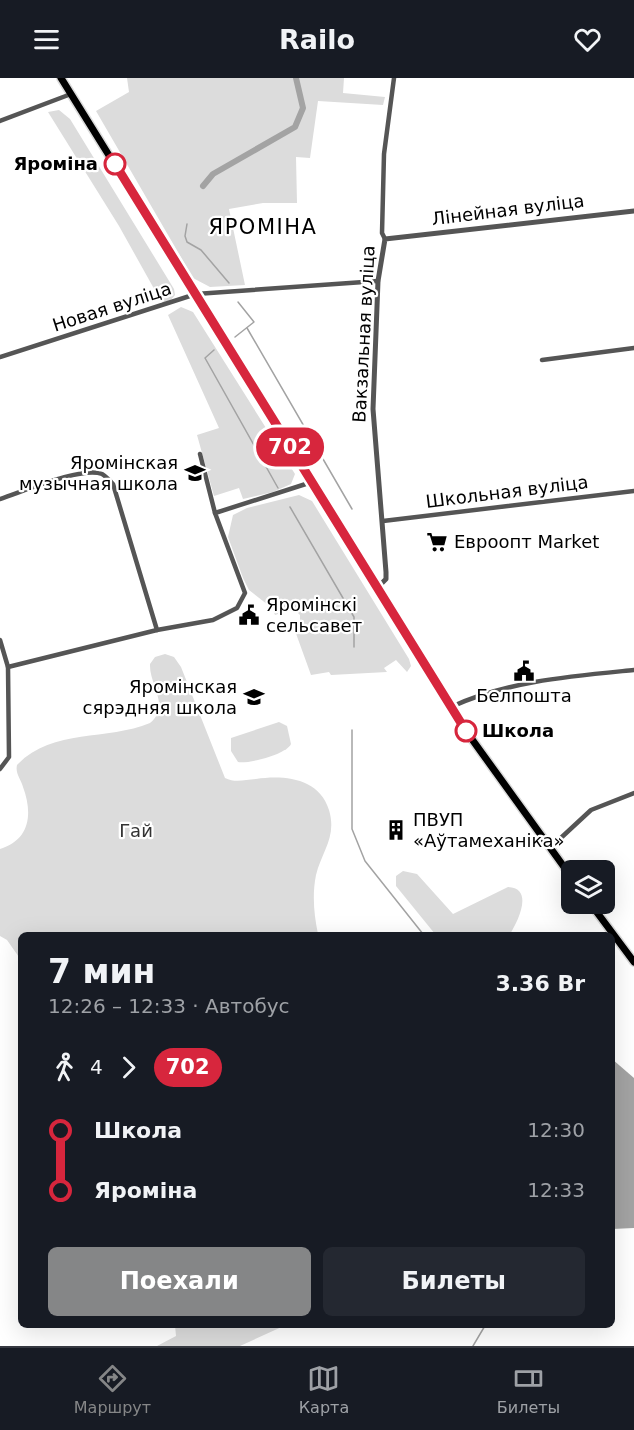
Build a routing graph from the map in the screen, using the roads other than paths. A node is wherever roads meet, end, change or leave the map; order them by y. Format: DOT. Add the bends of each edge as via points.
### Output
graph roads {
  1 [pos="61,78"];
  2 [pos="394,78"];
  3 [pos="71,94"];
  4 [pos="0,121"];
  5 [pos="634,211"];
  6 [pos="385,239"];
  7 [pos="378,281"];
  8 [pos="196,294"];
  9 [pos="634,348"];
  10 [pos="0,357"];
  11 [pos="542,360"];
  12 [pos="200,454"];
  13 [pos="312,483"];
  14 [pos="634,491"];
  15 [pos="0,499"];
  16 [pos="215,513"];
  17 [pos="383,521"];
  18 [pos="377,588"];
  19 [pos="157,630"];
  20 [pos="0,640"];
  21 [pos="8,667"];
  22 [pos="634,670"];
  23 [pos="451,707"];
  24 [pos="0,769"];
  25 [pos="634,793"];
  26 [pos="550,848"];
  27 [pos="561,863"];
  28 [pos="599,914"];
  29 [pos="612,932"];
  30 [pos="615,936"];
  31 [pos="634,962"];
  1 -- 3 [label="main road"];
  2 -- 6 [label="street, Вакзальная вуліца" via="384,154"];
  3 -- 4 [label="street"];
  3 -- 8 [label="main road"];
  5 -- 6 [label="street, Лінейная вуліца"];
  6 -- 7 [label="street, Вакзальная вуліца"];
  7 -- 8 [label="street, Новая вуліца"];
  7 -- 17 [label="street, Вакзальная вуліца" via="373,409"];
  8 -- 10 [label="street, Новая вуліца"];
  8 -- 13 [label="main road"];
  9 -- 11 [label="street"];
  12 -- 16 [label="street"];
  13 -- 16 [label="street"];
  13 -- 18 [label="main road"];
  14 -- 17 [label="street, Школьная вуліца"];
  15 -- 19 [label="street" via="75,475 104,475 113,484"];
  16 -- 19 [label="street" via="245,593 231,612 213,620"];
  17 -- 18 [label="street, Вакзальная вуліца" via="386,579"];
  18 -- 23 [label="main road"];
  19 -- 21 [label="street"];
  20 -- 21 [label="street"];
  21 -- 24 [label="street" via="9,757"];
  22 -- 23 [label="street" via="572,676 482,693"];
  23 -- 26 [label="main road"];
  25 -- 26 [label="street" via="591,810"];
  26 -- 27 [label="main road"];
  28 -- 29 [label="main road"];
  30 -- 31 [label="main road"];
}
